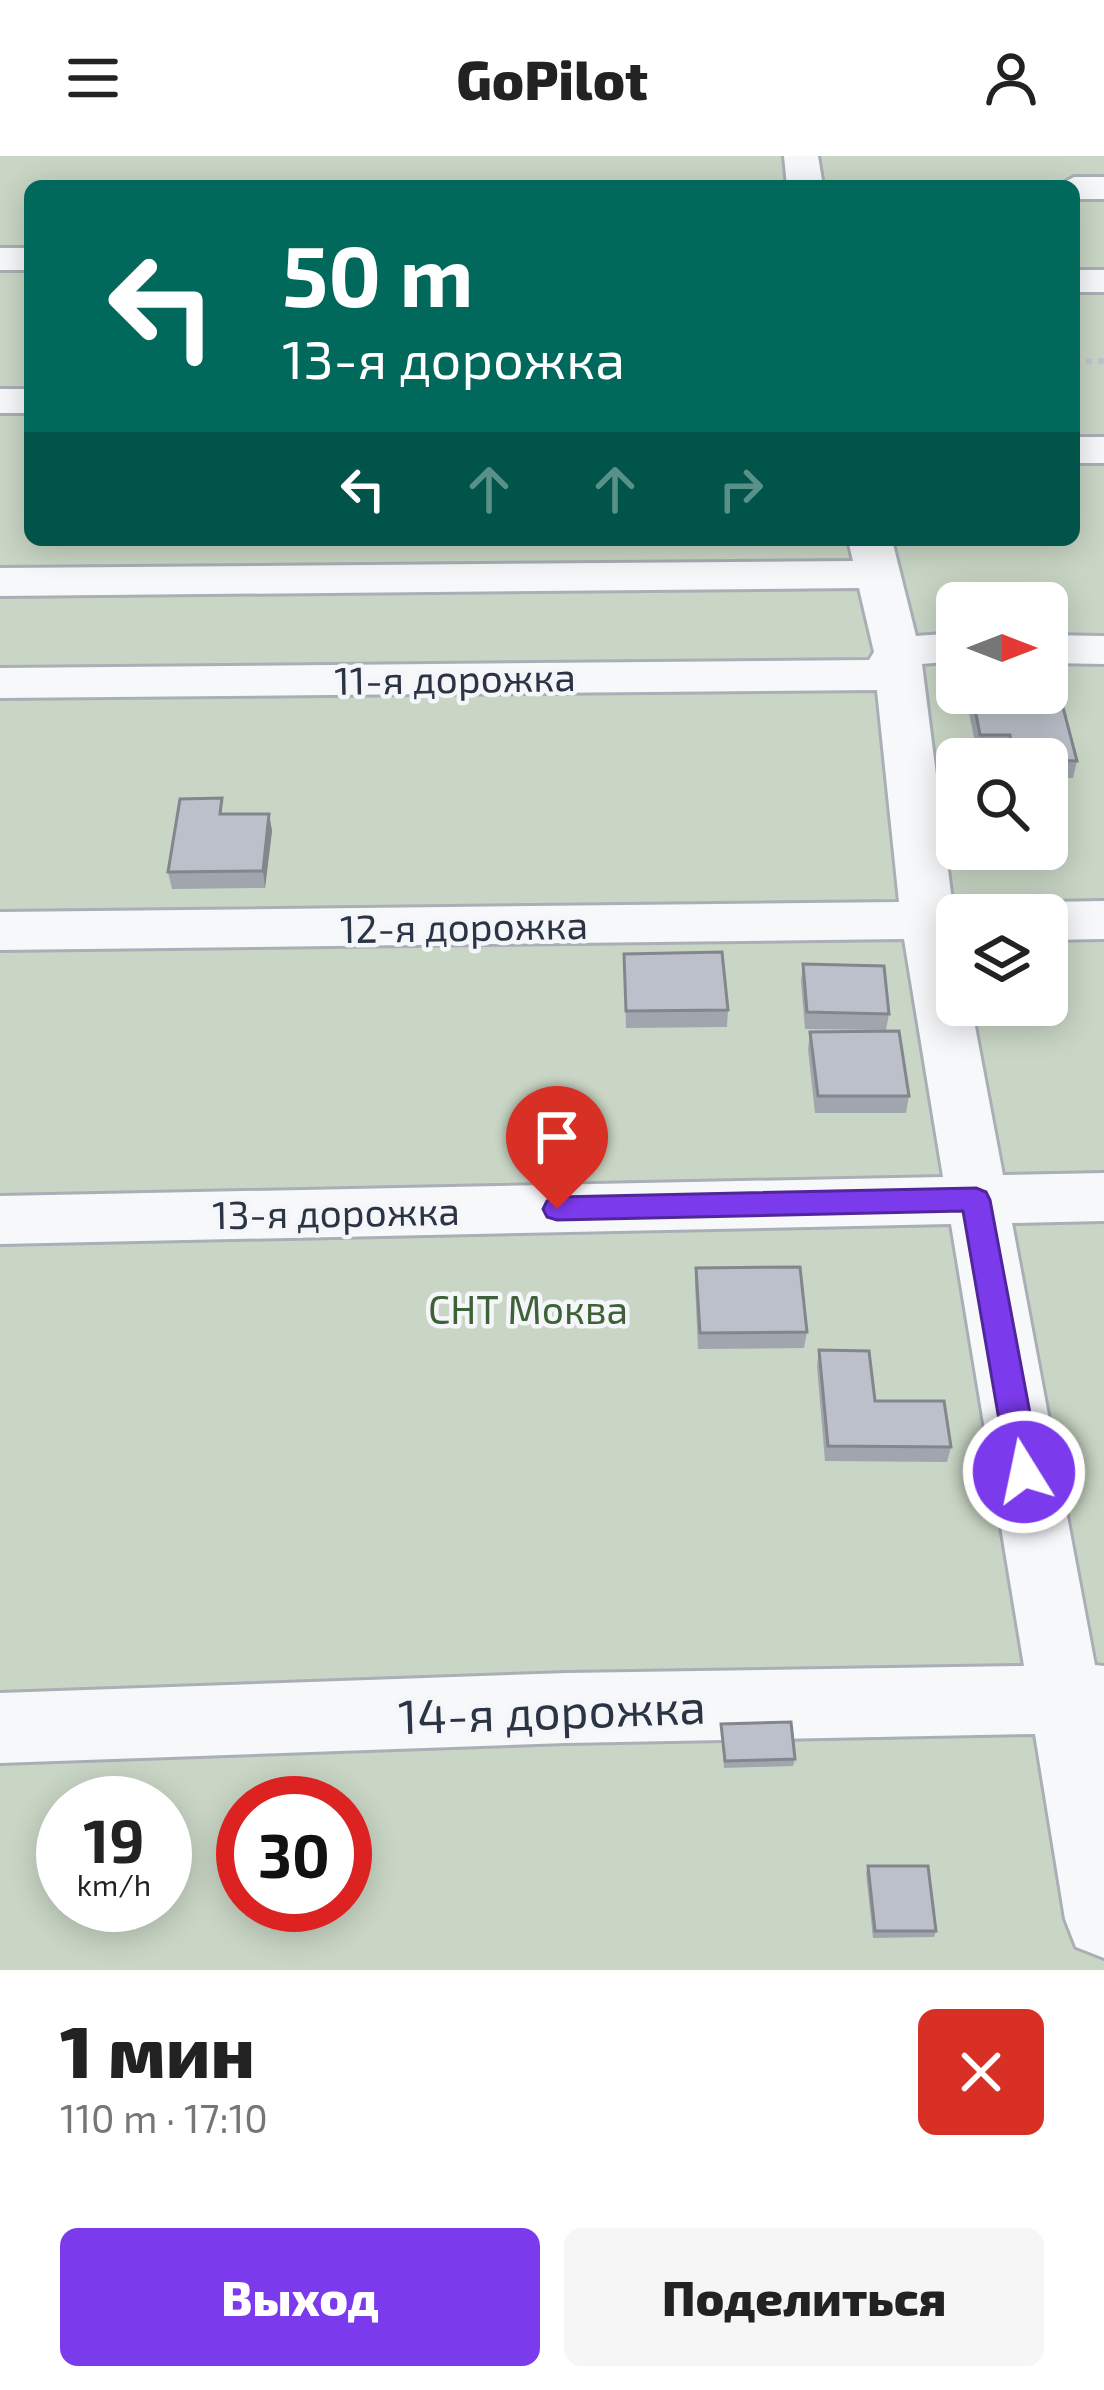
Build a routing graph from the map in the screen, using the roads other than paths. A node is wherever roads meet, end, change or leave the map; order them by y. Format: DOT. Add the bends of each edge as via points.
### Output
graph roads {
  1 [pos="874,557"];
  2 [pos="0,582"];
  3 [pos="936,649"];
  4 [pos="1068,649"];
  5 [pos="1104,650"];
  6 [pos="897,652"];
  7 [pos="0,682"];
  8 [pos="939,894"];
  9 [pos="936,920"];
  10 [pos="1104,920"];
  11 [pos="1068,921"];
  12 [pos="0,932"];
  13 [pos="966,1026"];
  14 [pos="1104,1197"];
  15 [pos="1004,1198"];
  16 [pos="0,1220"];
  17 [pos="1084,1699"];
  18 [pos="0,1728"];
  19 [pos="1104,1919"];
  1 -- 2 [label="street"];
  1 -- 6 [label="street"];
  3 -- 6 [label="street"];
  4 -- 5 [label="street"];
  6 -- 7 [label="street, 11-я дорожка" via="884,675"];
  6 -- 8 [label="street"];
  9 -- 12 [label="street, 12-я дорожка"];
  10 -- 11 [label="street"];
  13 -- 15 [label="street"];
  14 -- 15 [label="street, 13-я дорожка"];
  15 -- 16 [label="street, 13-я дорожка"];
  15 -- 17 [label="street"];
  17 -- 18 [label="street, 14-я дорожка"];
  17 -- 19 [label="street"];
}
